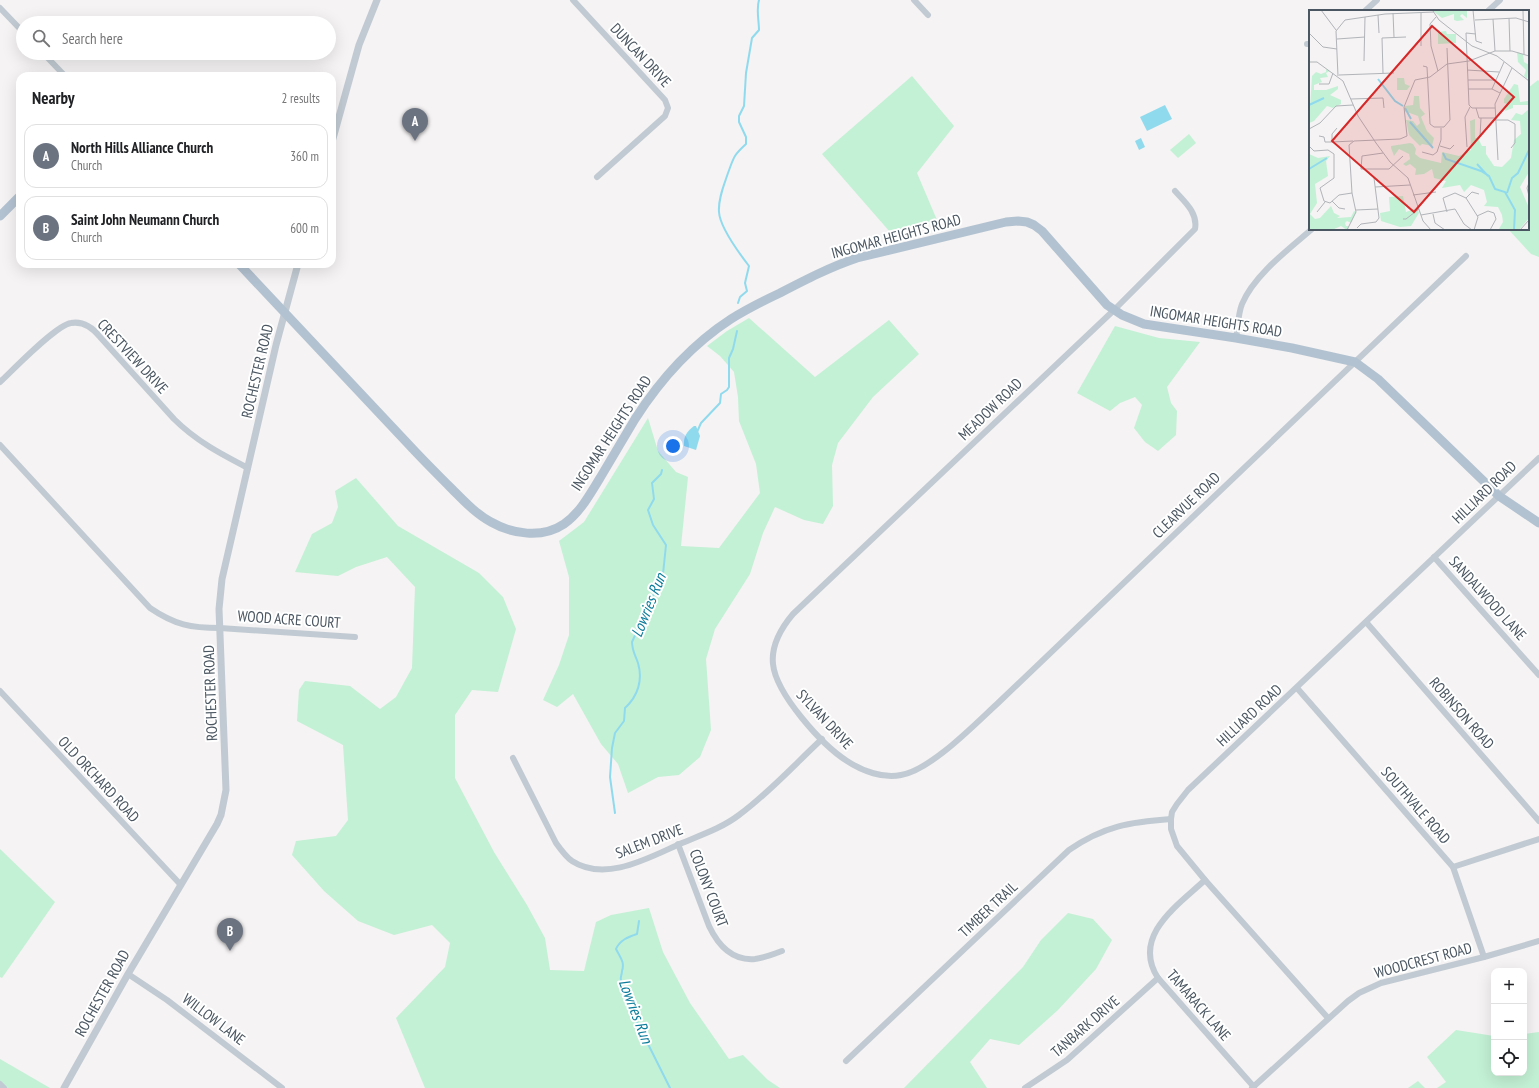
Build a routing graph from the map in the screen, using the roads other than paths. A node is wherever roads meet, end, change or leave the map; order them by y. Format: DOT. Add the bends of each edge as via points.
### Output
graph roads {
  1 [pos="377,0"];
  2 [pos="573,0"];
  3 [pos="914,0"];
  4 [pos="1377,0"];
  5 [pos="1500,0"];
  6 [pos="0,8"];
  7 [pos="1366,10"];
  8 [pos="1489,10"];
  9 [pos="928,15"];
  10 [pos="16,25"];
  11 [pos="50,60"];
  12 [pos="61,72"];
  13 [pos="336,128"];
  14 [pos="597,177"];
  15 [pos="1175,191"];
  16 [pos="16,200"];
  17 [pos="0,216"];
  18 [pos="1311,230"];
  19 [pos="1466,256"];
  20 [pos="243,268"];
  21 [pos="297,268"];
  22 [pos="1113,310"];
  23 [pos="284,313"];
  24 [pos="1236,338"];
  25 [pos="1355,362"];
  26 [pos="0,382"];
  27 [pos="0,445"];
  28 [pos="1539,458"];
  29 [pos="248,468"];
  30 [pos="1499,496"];
  31 [pos="1539,523"];
  32 [pos="1434,557"];
  33 [pos="1366,622"];
  34 [pos="220,628"];
  35 [pos="355,637"];
  36 [pos="776,643"];
  37 [pos="1539,675"];
  38 [pos="1297,688"];
  39 [pos="0,691"];
  40 [pos="822,739"];
  41 [pos="513,758"];
  42 [pos="921,768"];
  43 [pos="1171,819"];
  44 [pos="1539,821"];
  45 [pos="1539,839"];
  46 [pos="678,844"];
  47 [pos="1453,867"];
  48 [pos="1205,880"];
  49 [pos="180,884"];
  50 [pos="1539,941"];
  51 [pos="782,951"];
  52 [pos="1484,957"];
  53 [pos="128,974"];
  54 [pos="1158,978"];
  55 [pos="1328,1018"];
  56 [pos="846,1061"];
  57 [pos="0,1084"];
  58 [pos="1253,1087"];
  59 [pos="4,1088"];
  60 [pos="64,1088"];
  61 [pos="282,1088"];
  62 [pos="1025,1088"];
  1 -- 13 [label="street" via="359,45"];
  2 -- 14 [label="street, DUNCAN DRIVE" via="665,100 668,108 665,116"];
  3 -- 9 [label="street"];
  4 -- 7 [label="street"];
  5 -- 8 [label="street"];
  6 -- 10 [label="street"];
  11 -- 12 [label="street"];
  15 -- 22 [label="street, MEADOW ROAD" via="1191,210 1196,220 1195,229"];
  16 -- 17 [label="main road"];
  18 -- 24 [label="street" via="1273,264 1246,297 1240,313"];
  19 -- 25 [label="street, CLEARVUE ROAD"];
  20 -- 23 [label="main road, INGOMAR HEIGHTS ROAD"];
  21 -- 23 [label="street, ROCHESTER ROAD"];
  22 -- 23 [label="main road, INGOMAR HEIGHTS ROAD" via="1042,231 1034,225 1018,221 992,225 839,264 754,306 701,341 659,385 594,488 570,519 556,528 530,533 503,529 474,510"];
  22 -- 24 [label="main road, INGOMAR HEIGHTS ROAD" via="1144,324"];
  22 -- 36 [label="street, MEADOW ROAD" via="793,614"];
  23 -- 29 [label="street, ROCHESTER ROAD"];
  24 -- 25 [label="main road, INGOMAR HEIGHTS ROAD"];
  25 -- 30 [label="main road, INGOMAR HEIGHTS ROAD" via="1378,378"];
  25 -- 42 [label="street, CLEARVUE ROAD" via="998,703"];
  26 -- 29 [label="street, CRESTVIEW DRIVE" via="58,329 72,323 89,326 187,432"];
  27 -- 34 [label="street" via="150,608 180,624"];
  28 -- 30 [label="street, HILLIARD ROAD"];
  29 -- 34 [label="street, ROCHESTER ROAD" via="222,579"];
  30 -- 31 [label="main road, INGOMAR HEIGHTS ROAD"];
  30 -- 32 [label="street, HILLIARD ROAD"];
  32 -- 33 [label="street, HILLIARD ROAD"];
  32 -- 37 [label="street, SANDALWOOD LANE"];
  33 -- 38 [label="street, HILLIARD ROAD"];
  33 -- 44 [label="street, ROBINSON ROAD"];
  34 -- 35 [label="street, WOOD ACRE COURT"];
  34 -- 49 [label="street, ROCHESTER ROAD" via="225,798 217,824"];
  36 -- 40 [label="street, SYLVAN DRIVE" via="773,662 778,682 796,711"];
  38 -- 43 [label="street, HILLIARD ROAD" via="1188,790 1172,812"];
  38 -- 47 [label="street, SOUTHVALE ROAD"];
  39 -- 49 [label="street, OLD ORCHARD ROAD"];
  40 -- 42 [label="street, SYLVAN DRIVE" via="848,762 876,774 894,776"];
  40 -- 46 [label="street, SALEM DRIVE" via="739,816"];
  41 -- 46 [label="street, SALEM DRIVE" via="556,844 572,861 584,867 611,870"];
  43 -- 48 [label="street" via="1171,829 1177,846"];
  43 -- 56 [label="street, TIMBER TRAIL" via="1115,826 1069,850"];
  45 -- 47 [label="street"];
  46 -- 51 [label="street, COLONY COURT" via="714,938 721,946 732,954 746,959 756,959"];
  47 -- 52 [label="street, SOUTHVALE ROAD"];
  48 -- 54 [label="street, TAMARACK LANE" via="1166,916 1155,931 1150,955"];
  48 -- 55 [label="street"];
  49 -- 53 [label="street, ROCHESTER ROAD"];
  50 -- 52 [label="street, WOODCREST ROAD"];
  52 -- 55 [label="street, WOODCREST ROAD" via="1380,983 1359,993"];
  53 -- 60 [label="street, ROCHESTER ROAD"];
  53 -- 61 [label="street, WILLOW LANE" via="167,1000"];
  54 -- 58 [label="street, TAMARACK LANE"];
  54 -- 62 [label="street, TANBARK DRIVE" via="1067,1060"];
  55 -- 58 [label="street, WOODCREST ROAD"];
  57 -- 59 [label="street"];
}
